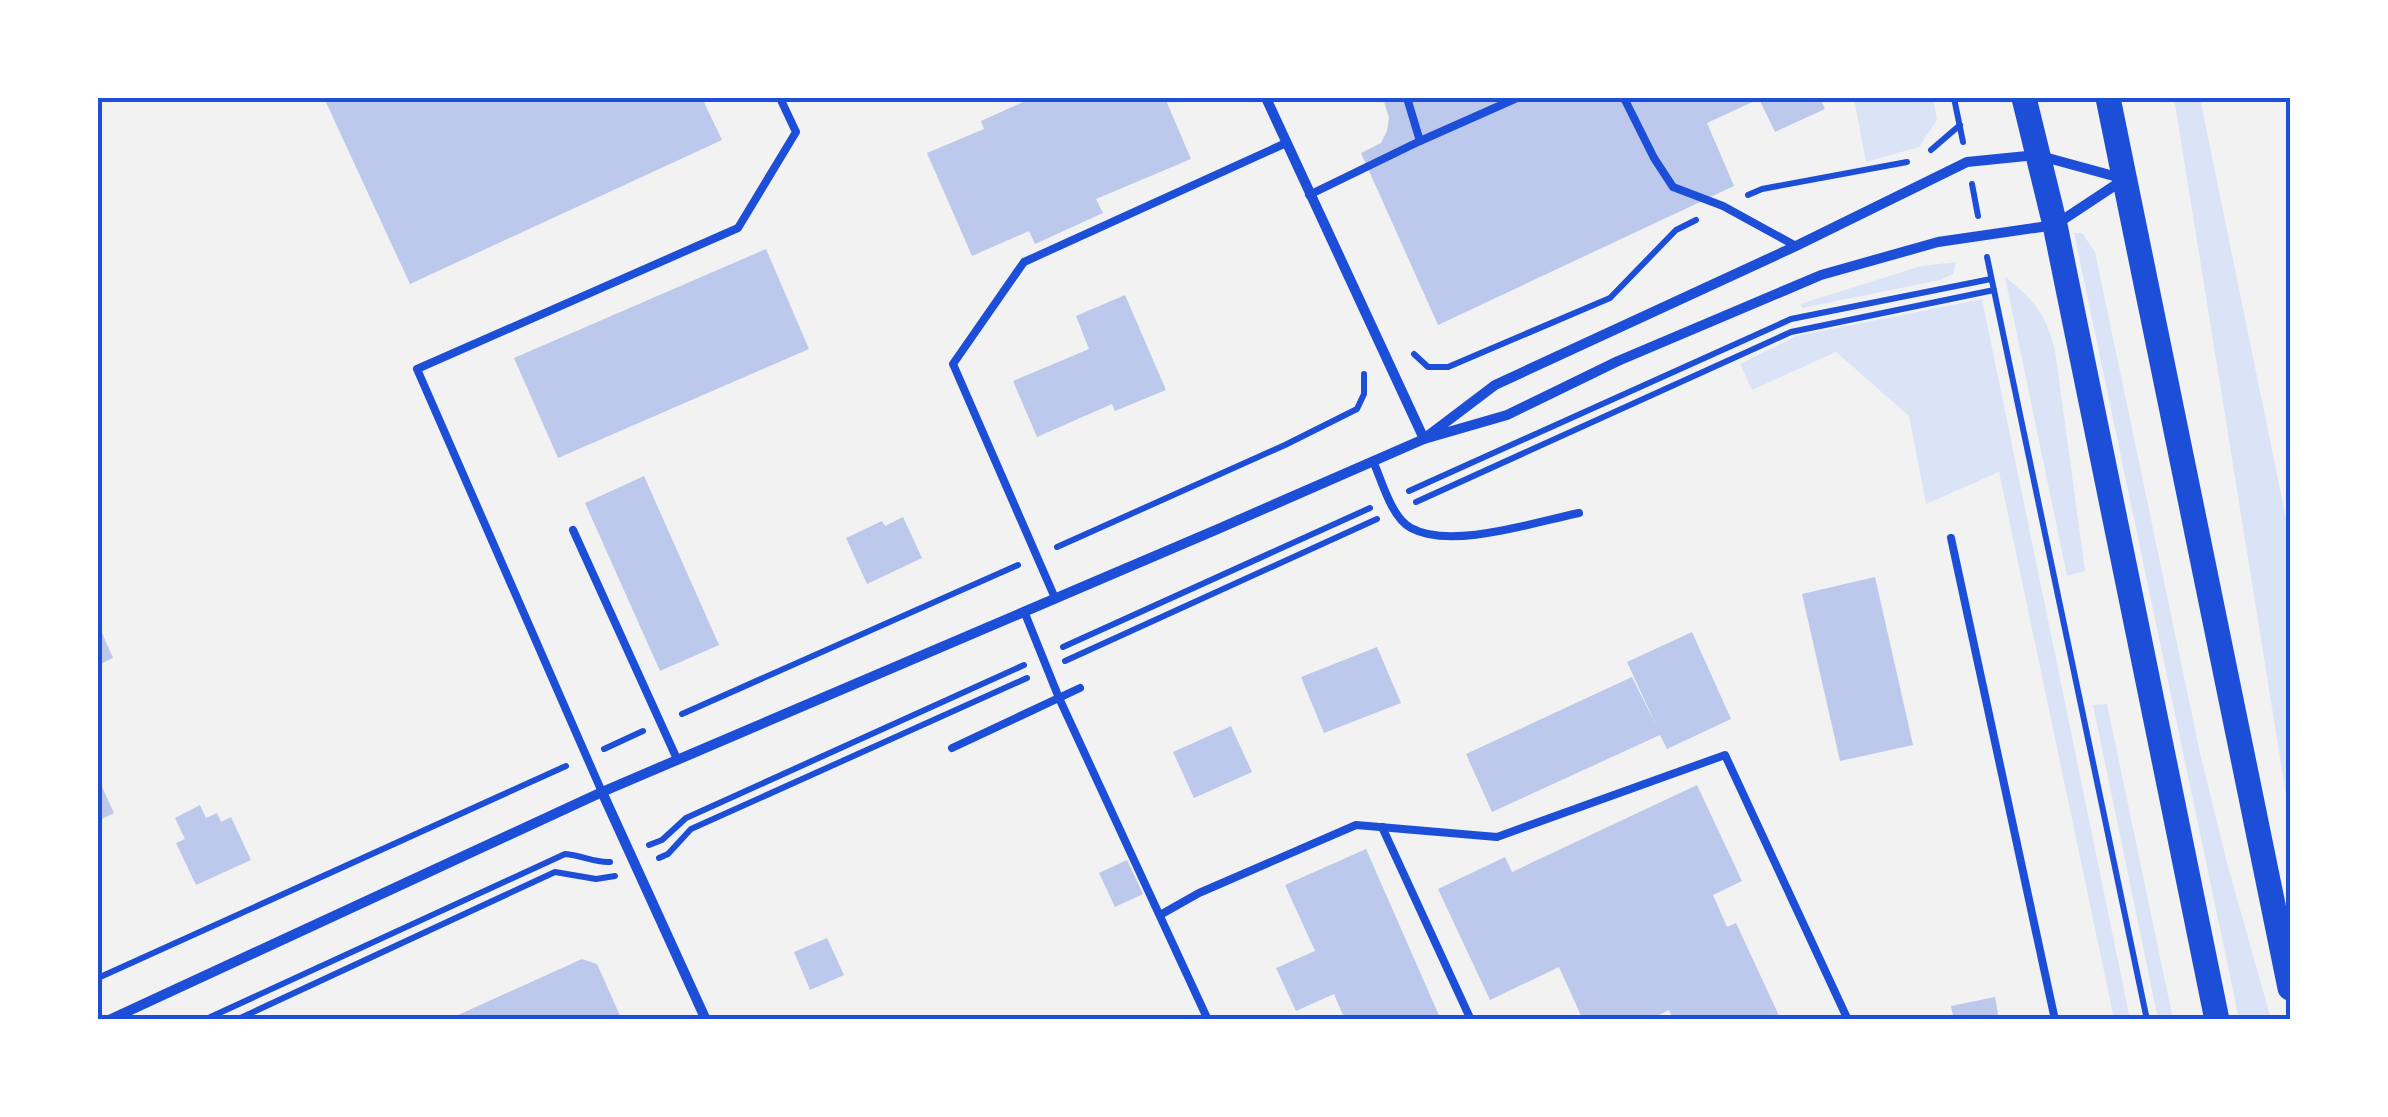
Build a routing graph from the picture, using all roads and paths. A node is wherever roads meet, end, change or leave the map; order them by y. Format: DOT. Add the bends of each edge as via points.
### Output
graph roads {
  1 [pos="795,98"];
  2 [pos="1266,98"];
  3 [pos="1407,98"];
  4 [pos="1518,98"];
  5 [pos="1624,98"];
  6 [pos="1954,98"];
  7 [pos="2024,98"];
  8 [pos="2108,98"];
  9 [pos="782,100"];
  10 [pos="1420,141"];
  11 [pos="1286,142"];
  12 [pos="2037,155"];
  13 [pos="1967,162"];
  14 [pos="2125,179"];
  15 [pos="1310,194"];
  16 [pos="2055,224"];
  17 [pos="1982,236"];
  18 [pos="1796,246"];
  19 [pos="1991,278"];
  20 [pos="1994,290"];
  21 [pos="1378,337"];
  22 [pos="1482,354"];
  23 [pos="1424,438"];
  24 [pos="1373,462"];
  25 [pos="1390,500"];
  26 [pos="1396,511"];
  27 [pos="1579,513"];
  28 [pos="573,530"];
  29 [pos="1951,538"];
  30 [pos="1036,556"];
  31 [pos="1055,598"];
  32 [pos="1024,611"];
  33 [pos="1043,656"];
  34 [pos="1047,669"];
  35 [pos="1080,688"];
  36 [pos="1059,698"];
  37 [pos="661,724"];
  38 [pos="952,748"];
  39 [pos="586,756"];
  40 [pos="677,760"];
  41 [pos="602,792"];
  42 [pos="1382,828"];
  43 [pos="630,854"];
  44 [pos="636,868"];
  45 [pos="1160,914"];
  46 [pos="98,978"];
  47 [pos="2290,988"];
  48 [pos="126,1016"];
  49 [pos="108,1020"];
  50 [pos="204,1020"];
  51 [pos="236,1020"];
  52 [pos="706,1020"];
  53 [pos="1208,1020"];
  54 [pos="1471,1020"];
  55 [pos="1848,1020"];
  56 [pos="2055,1020"];
  57 [pos="2147,1020"];
  58 [pos="2217,1020"];
  1 -- 9 [label="lane"];
  2 -- 11 [label="street"];
  3 -- 10 [label="lane"];
  4 -- 10 [label="lane"];
  5 -- 18 [label="lane" via="1673,187"];
  6 -- 13 [label="path"];
  7 -- 12 [label="main road"];
  8 -- 14 [label="main road"];
  9 -- 39 [label="lane" via="796,132 738,228 417,370"];
  10 -- 15 [label="lane"];
  11 -- 15 [label="street"];
  11 -- 30 [label="lane" via="1024,262 953,364"];
  12 -- 13 [label="street"];
  12 -- 14 [label="street"];
  12 -- 16 [label="main road"];
  13 -- 17 [label="path"];
  13 -- 18 [label="street"];
  14 -- 16 [label="street"];
  14 -- 47 [label="main road"];
  15 -- 21 [label="street"];
  16 -- 17 [label="street"];
  16 -- 58 [label="main road"];
  17 -- 19 [label="path"];
  17 -- 23 [label="street" via="1821,275 1507,415"];
  18 -- 23 [label="street" via="1495,385"];
  19 -- 20 [label="path"];
  19 -- 25 [label="path" via="1791,318"];
  20 -- 26 [label="path" via="1791,332"];
  20 -- 57 [label="path"];
  21 -- 22 [label="path" via="1398,329 1428,367"];
  21 -- 23 [label="street"];
  21 -- 30 [label="path" via="1352,348 1364,374 1357,408"];
  23 -- 24 [label="street"];
  24 -- 25 [label="lane"];
  24 -- 31 [label="street"];
  25 -- 26 [label="lane"];
  25 -- 33 [label="path"];
  26 -- 27 [label="lane" via="1410,528 1446,538"];
  26 -- 34 [label="path"];
  28 -- 37 [label="lane"];
  29 -- 56 [label="lane"];
  30 -- 31 [label="lane"];
  30 -- 37 [label="path"];
  31 -- 32 [label="street"];
  32 -- 33 [label="lane"];
  32 -- 40 [label="street"];
  33 -- 34 [label="lane"];
  33 -- 43 [label="path" via="686,818 662,840"];
  34 -- 36 [label="lane"];
  34 -- 44 [label="path" via="691,828 668,854"];
  35 -- 36 [label="lane"];
  36 -- 38 [label="lane"];
  36 -- 45 [label="lane"];
  37 -- 39 [label="path"];
  37 -- 40 [label="lane"];
  39 -- 41 [label="lane"];
  39 -- 46 [label="path"];
  40 -- 41 [label="street"];
  41 -- 43 [label="street"];
  41 -- 48 [label="street"];
  42 -- 45 [label="lane" via="1356,825"];
  42 -- 54 [label="lane"];
  42 -- 55 [label="lane" via="1497,837 1725,756"];
  43 -- 44 [label="street"];
  43 -- 50 [label="path" via="601,863 565,854"];
  44 -- 51 [label="path" via="596,879 556,872"];
  44 -- 52 [label="street"];
  45 -- 53 [label="lane"];
  48 -- 49 [label="street"];
}
